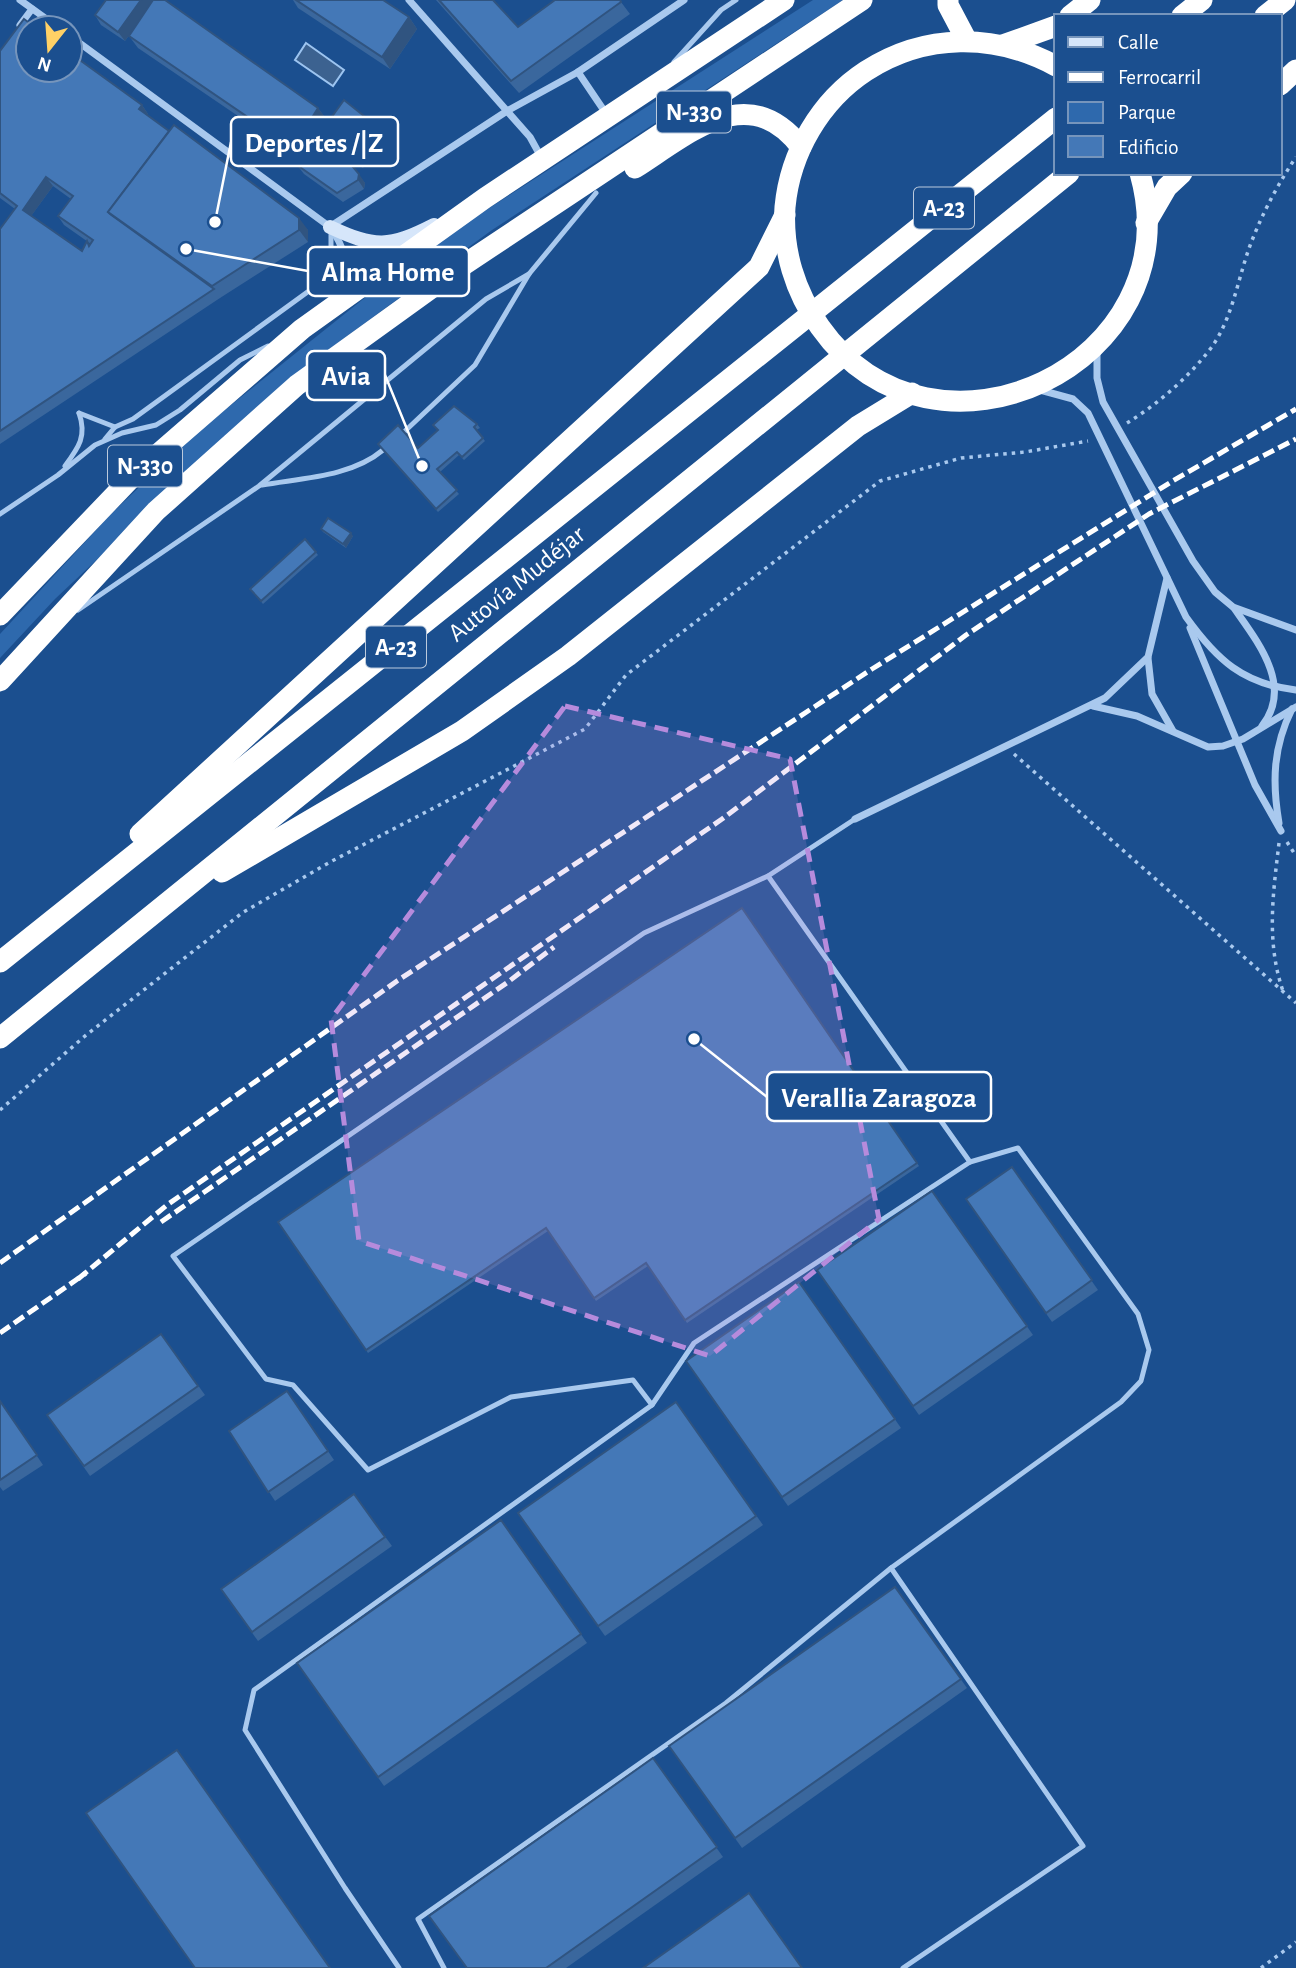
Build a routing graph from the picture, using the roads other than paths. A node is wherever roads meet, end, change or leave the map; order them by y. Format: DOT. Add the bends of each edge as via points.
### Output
graph roads {
  1 [pos="20,0"];
  2 [pos="409,0"];
  3 [pos="684,0"];
  4 [pos="736,0"];
  5 [pos="784,0"];
  6 [pos="862,0"];
  7 [pos="948,0"];
  8 [pos="1090,0"];
  9 [pos="1202,0"];
  10 [pos="1284,0"];
  11 [pos="32,9"];
  12 [pos="28,14"];
  13 [pos="39,14"];
  14 [pos="1072,14"];
  15 [pos="1184,14"];
  16 [pos="1267,14"];
  17 [pos="1054,27"];
  18 [pos="967,41"];
  19 [pos="1003,45"];
  20 [pos="84,46"];
  21 [pos="1054,65"];
  22 [pos="1296,70"];
  23 [pos="578,72"];
  24 [pos="659,83"];
  25 [pos="1282,83"];
  26 [pos="506,111"];
  27 [pos="608,116"];
  28 [pos="1054,120"];
  29 [pos="801,147"];
  30 [pos="543,160"];
  31 [pos="1067,175"];
  32 [pos="1140,175"];
  33 [pos="1180,175"];
  34 [pos="596,193"];
  35 [pos="485,198"];
  36 [pos="785,215"];
  37 [pos="526,223"];
  38 [pos="1146,223"];
  39 [pos="330,227"];
  40 [pos="529,274"];
  41 [pos="332,308"];
  42 [pos="302,329"];
  43 [pos="1097,345"];
  44 [pos="1032,389"];
  45 [pos="912,393"];
  46 [pos="115,427"];
  47 [pos="404,432"];
  48 [pos="103,442"];
  49 [pos="383,450"];
  50 [pos="58,475"];
  51 [pos="259,486"];
  52 [pos="0,514"];
  53 [pos="1167,577"];
  54 [pos="1233,607"];
  55 [pos="0,615"];
  56 [pos="1186,617"];
  57 [pos="1296,631"];
  58 [pos="43,633"];
  59 [pos="1148,657"];
  60 [pos="0,681"];
  61 [pos="1273,687"];
  62 [pos="1296,690"];
  63 [pos="1093,706"];
  64 [pos="1294,708"];
  65 [pos="1256,731"];
  66 [pos="1176,734"];
  67 [pos="1237,741"];
  68 [pos="855,819"];
  69 [pos="768,876"];
  70 [pos="144,919"];
  71 [pos="0,953"];
  72 [pos="0,961"];
  73 [pos="0,1038"];
  74 [pos="970,1162"];
  75 [pos="652,1405"];
  76 [pos="891,1567"];
  77 [pos="400,1968"];
  78 [pos="444,1968"];
  79 [pos="903,1968"];
  1 -- 11 [label="street"];
  2 -- 26 [label="street"];
  3 -- 23 [label="street"];
  4 -- 24 [label="lane" via="684,49"];
  5 -- 24 [label="highway, N-330"];
  6 -- 37 [label="highway, N-330"];
  7 -- 18 [label="highway"];
  8 -- 14 [label="highway"];
  9 -- 15 [label="highway"];
  10 -- 16 [label="highway"];
  11 -- 12 [label="street"];
  11 -- 13 [label="street"];
  17 -- 19 [label="highway"];
  18 -- 19 [label="highway"];
  18 -- 29 [label="highway" via="921,46 878,63 833,99"];
  19 -- 21 [label="highway"];
  20 -- 39 [label="street"];
  22 -- 25 [label="highway"];
  23 -- 26 [label="street"];
  23 -- 27 [label="street"];
  24 -- 27 [label="highway, N-330"];
  26 -- 30 [label="street"];
  26 -- 39 [label="street"];
  27 -- 30 [label="highway, N-330"];
  28 -- 72 [label="highway, Autovía Mudéjar / A-23"];
  29 -- 34 [label="highway" via="782,125 766,116 729,115 688,134"];
  29 -- 36 [label="highway" via="789,180"];
  30 -- 35 [label="highway, N-330"];
  31 -- 70 [label="highway, Autovía Mudéjar / A-23"];
  32 -- 38 [label="highway"];
  33 -- 38 [label="highway" via="1167,187"];
  34 -- 37 [label="highway" via="563,215"];
  34 -- 40 [label="lane"];
  35 -- 39 [label="street" via="416,234 374,245"];
  35 -- 41 [label="highway, N-330"];
  36 -- 45 [label="highway" via="794,278 825,334 864,370"];
  36 -- 71 [label="highway" via="759,267 150,826"];
  37 -- 58 [label="highway, N-330" via="347,346 248,426 156,510"];
  38 -- 43 [label="highway" via="1133,289 1118,319"];
  39 -- 41 [label="street" via="347,262 341,293"];
  39 -- 46 [label="lane" via="331,259 324,280 133,419"];
  40 -- 47 [label="lane" via="475,365"];
  40 -- 51 [label="lane" via="467,314"];
  41 -- 42 [label="highway, N-330"];
  42 -- 48 [label="lane" via="240,360 156,425"];
  42 -- 55 [label="highway, N-330" via="134,475"];
  43 -- 44 [label="highway" via="1077,363"];
  43 -- 54 [label="street" via="1098,388 1117,428 1198,570"];
  44 -- 45 [label="highway" via="972,401"];
  44 -- 53 [label="street" via="1073,399 1088,413"];
  45 -- 70 [label="highway" via="858,426 568,656 462,731 243,858 182,901"];
  46 -- 48 [label="lane"];
  46 -- 50 [label="lane" via="79,413 82,443"];
  48 -- 50 [label="lane"];
  49 -- 51 [label="lane" via="347,469"];
  50 -- 52 [label="lane"];
  51 -- 58 [label="lane"];
  53 -- 56 [label="street"];
  53 -- 59 [label="street"];
  54 -- 57 [label="street"];
  54 -- 61 [label="street" via="1267,656"];
  56 -- 61 [label="street" via="1228,665"];
  56 -- 67 [label="street"];
  58 -- 60 [label="highway, N-330"];
  59 -- 63 [label="street"];
  59 -- 66 [label="street" via="1152,694"];
  61 -- 62 [label="street"];
  61 -- 65 [label="street" via="1270,712"];
  63 -- 66 [label="street" via="1137,716"];
  63 -- 68 [label="street"];
  64 -- 65 [label="street"];
  64 -- 67 [label="street" via="1276,750 1274,790 1281,831"];
  65 -- 67 [label="street"];
  66 -- 67 [label="street" via="1208,747"];
  68 -- 69 [label="lane"];
  69 -- 74 [label="lane"];
  69 -- 75 [label="lane" via="644,933 173,1256 266,1379 293,1385 368,1469 511,1398 633,1380"];
  70 -- 73 [label="highway, Autovía Mudéjar / A-23"];
  74 -- 75 [label="lane" via="694,1343"];
  74 -- 76 [label="lane" via="1018,1148 1138,1314 1149,1350 1141,1381 1121,1402"];
  75 -- 77 [label="lane" via="254,1690 245,1730"];
  76 -- 78 [label="lane" via="726,1703 418,1919"];
  76 -- 79 [label="lane" via="1083,1846"];
}
